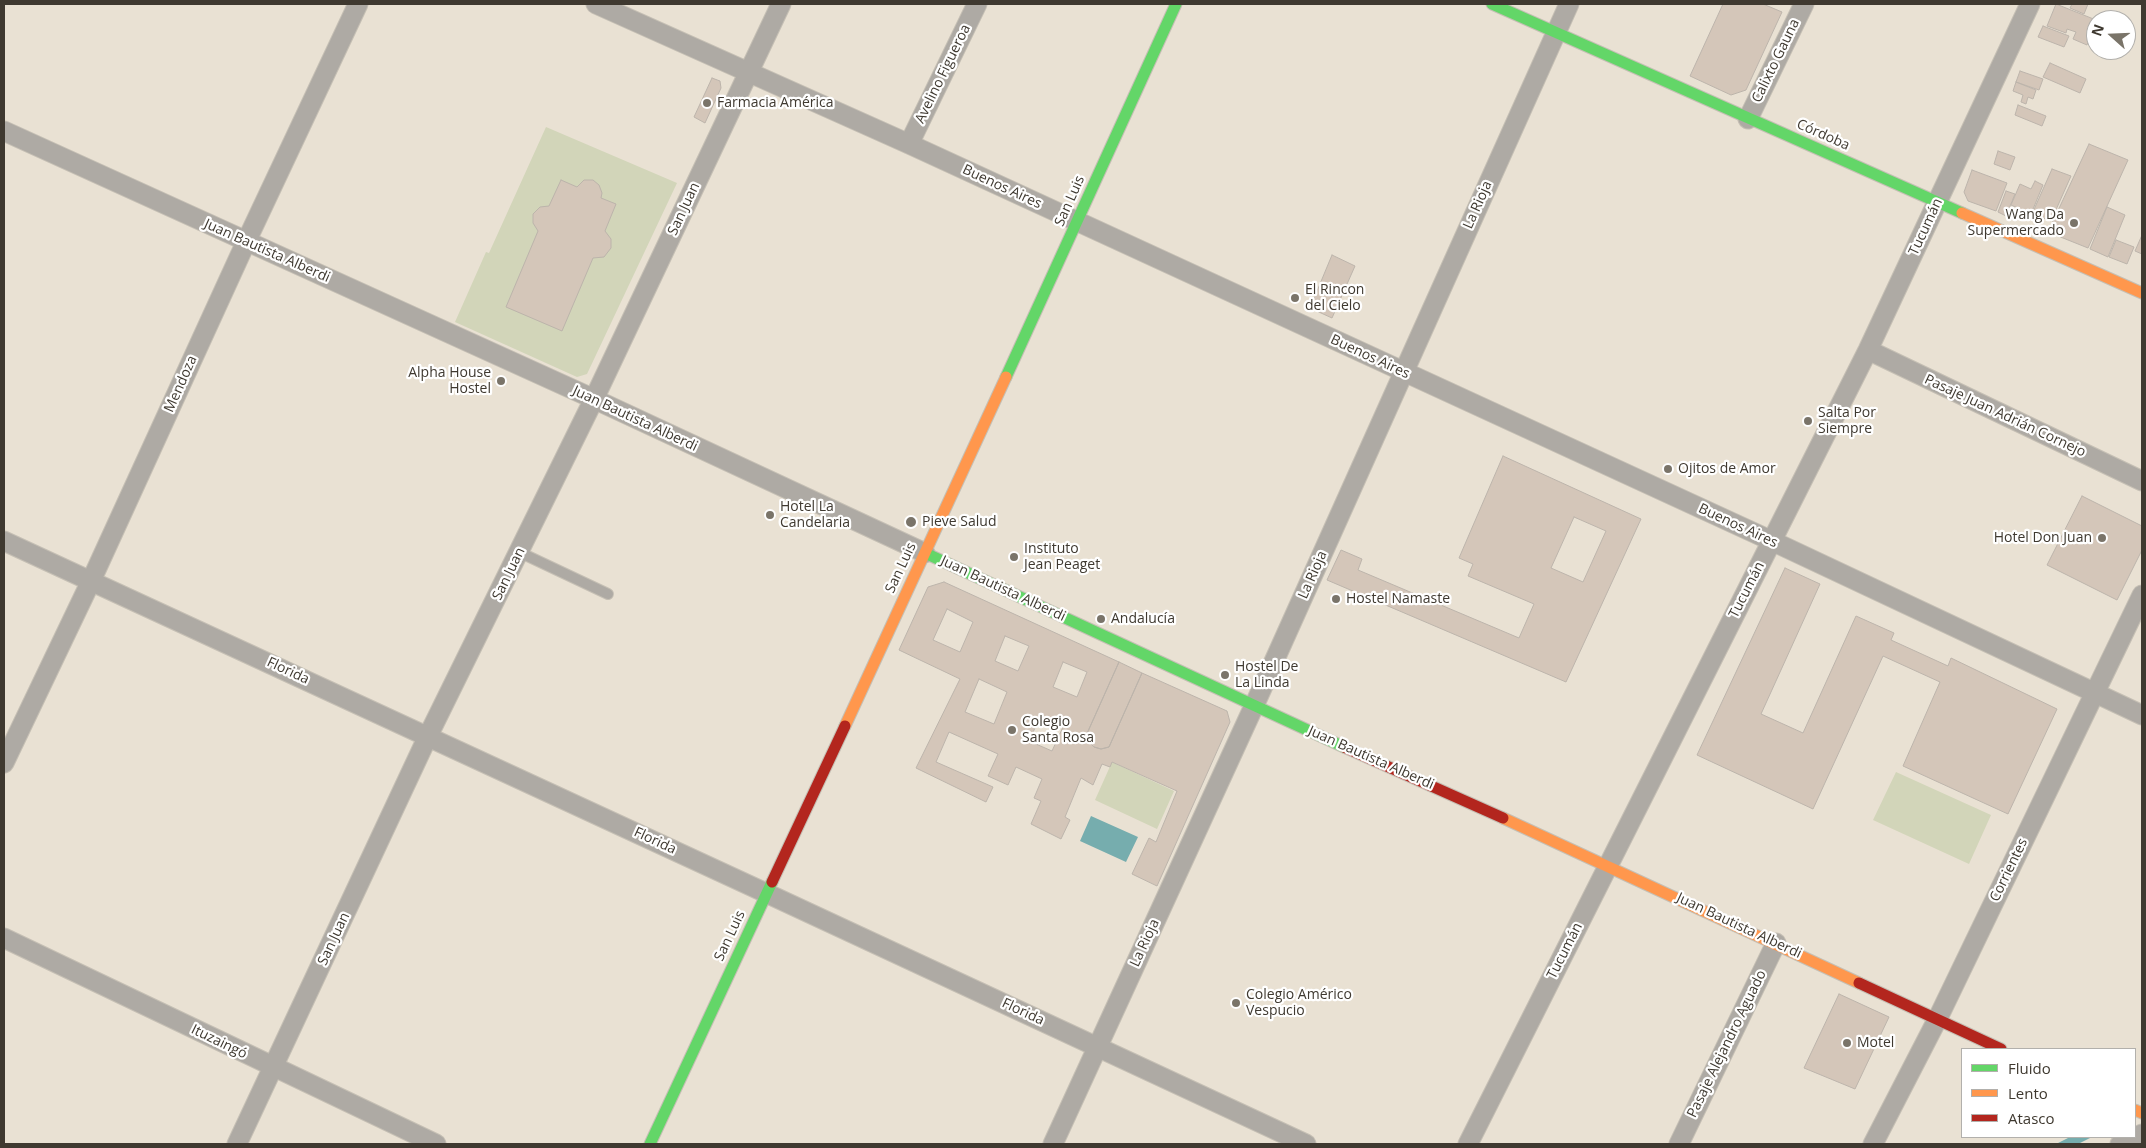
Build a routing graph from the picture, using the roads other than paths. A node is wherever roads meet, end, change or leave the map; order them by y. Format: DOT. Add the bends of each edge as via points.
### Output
graph roads {
  1 [pos="358,4"];
  2 [pos="596,4"];
  3 [pos="781,4"];
  4 [pos="977,4"];
  5 [pos="1176,4"];
  6 [pos="1492,4"];
  7 [pos="1569,4"];
  8 [pos="1804,4"];
  9 [pos="2030,4"];
  10 [pos="1556,33"];
  11 [pos="748,73"];
  12 [pos="1748,119"];
  13 [pos="4,131"];
  14 [pos="909,144"];
  15 [pos="1938,202"];
  16 [pos="1077,222"];
  17 [pos="246,242"];
  18 [pos="2142,293"];
  19 [pos="1868,350"];
  20 [pos="1403,372"];
  21 [pos="594,400"];
  22 [pos="2142,481"];
  23 [pos="4,541"];
  24 [pos="1772,541"];
  25 [pos="519,552"];
  26 [pos="925,553"];
  27 [pos="91,580"];
  28 [pos="608,594"];
  29 [pos="2142,595"];
  30 [pos="2095,693"];
  31 [pos="1254,706"];
  32 [pos="2142,715"];
  33 [pos="428,736"];
  34 [pos="4,763"];
  35 [pos="1608,865"];
  36 [pos="766,893"];
  37 [pos="4,938"];
  38 [pos="1776,943"];
  39 [pos="1937,1020"];
  40 [pos="1097,1047"];
  41 [pos="1998,1048"];
  42 [pos="273,1068"];
  43 [pos="2133,1138"];
  44 [pos="237,1144"];
  45 [pos="436,1144"];
  46 [pos="650,1144"];
  47 [pos="1053,1144"];
  48 [pos="1306,1144"];
  49 [pos="1468,1144"];
  50 [pos="1679,1144"];
  51 [pos="1873,1144"];
  52 [pos="2120,1144"];
  1 -- 17 [label="street, Mendoza"];
  2 -- 11 [label="street, Buenos Aires"];
  3 -- 11 [label="street, San Juan"];
  4 -- 14 [label="street, Avelino Figueroa"];
  5 -- 16 [label="street, San Luis"];
  6 -- 10 [label="street, Córdoba"];
  7 -- 10 [label="street, La Rioja"];
  8 -- 12 [label="street, Calixto Gauna"];
  9 -- 15 [label="street, Tucumán"];
  10 -- 12 [label="street, Córdoba"];
  10 -- 20 [label="street, La Rioja"];
  11 -- 14 [label="street, Buenos Aires"];
  11 -- 21 [label="street, San Juan"];
  12 -- 15 [label="street, Córdoba"];
  13 -- 17 [label="street, Juan Bautista Alberdi"];
  14 -- 16 [label="street, Buenos Aires"];
  15 -- 18 [label="street, Córdoba"];
  15 -- 19 [label="street, Tucumán"];
  16 -- 20 [label="street, Buenos Aires"];
  16 -- 26 [label="street, San Luis"];
  17 -- 21 [label="street, Juan Bautista Alberdi"];
  17 -- 27 [label="street, Mendoza"];
  19 -- 22 [label="street, Pasaje Juan Adrián Cornejo"];
  19 -- 24 [label="street, Tucumán"];
  20 -- 24 [label="street, Buenos Aires"];
  20 -- 31 [label="street, La Rioja"];
  21 -- 25 [label="street, San Juan"];
  21 -- 26 [label="street, Juan Bautista Alberdi"];
  23 -- 27 [label="street, Florida"];
  24 -- 30 [label="street, Buenos Aires"];
  24 -- 35 [label="street, Tucumán"];
  25 -- 28 [label="lane"];
  25 -- 33 [label="street, San Juan"];
  26 -- 31 [label="street, Juan Bautista Alberdi"];
  26 -- 36 [label="street, San Luis"];
  27 -- 33 [label="street, Florida"];
  27 -- 34 [label="street, Mendoza"];
  29 -- 30 [label="street, Corrientes"];
  30 -- 32 [label="street, Buenos Aires"];
  30 -- 39 [label="street, Corrientes"];
  31 -- 35 [label="street, Juan Bautista Alberdi"];
  31 -- 40 [label="street, La Rioja"];
  33 -- 36 [label="street, Florida"];
  33 -- 42 [label="street, San Juan"];
  35 -- 38 [label="street, Juan Bautista Alberdi"];
  35 -- 49 [label="street, Tucumán"];
  36 -- 40 [label="street, Florida"];
  36 -- 46 [label="street, San Luis"];
  37 -- 42 [label="street, Ituzaingó"];
  38 -- 39 [label="street, Juan Bautista Alberdi"];
  38 -- 50 [label="street, Pasaje Alejandro Aguado"];
  39 -- 41 [label="street, Juan Bautista Alberdi"];
  39 -- 51 [label="street, Corrientes"];
  40 -- 47 [label="street, La Rioja"];
  40 -- 48 [label="street, Florida"];
  42 -- 44 [label="street, San Juan"];
  42 -- 45 [label="street, Ituzaingó"];
  43 -- 52 [label="street"];
}
